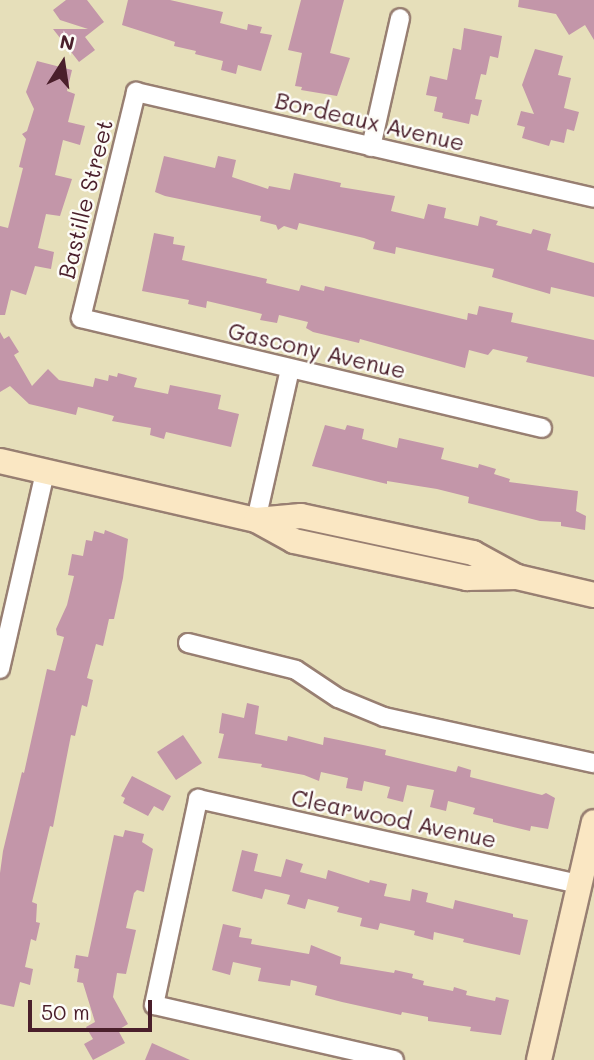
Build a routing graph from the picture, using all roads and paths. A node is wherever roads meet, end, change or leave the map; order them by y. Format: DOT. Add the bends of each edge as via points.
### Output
graph roads {
  1 [pos="400,18"];
  2 [pos="136,92"];
  3 [pos="371,147"];
  4 [pos="594,198"];
  5 [pos="81,318"];
  6 [pos="290,369"];
  7 [pos="542,428"];
  8 [pos="0,461"];
  9 [pos="45,473"];
  10 [pos="256,520"];
  11 [pos="594,595"];
  12 [pos="188,643"];
  13 [pos="0,669"];
  14 [pos="594,763"];
  15 [pos="594,822"];
  16 [pos="579,884"];
  17 [pos="394,1060"];
  18 [pos="539,1060"];
  1 -- 3 [label="street"];
  2 -- 3 [label="street, Bordeaux Avenue"];
  2 -- 5 [label="street, Bastille Street"];
  3 -- 4 [label="street, Bordeaux Avenue"];
  5 -- 6 [label="street, Gascony Avenue"];
  6 -- 7 [label="street, Gascony Avenue"];
  6 -- 10 [label="street"];
  8 -- 9 [label="main road"];
  9 -- 10 [label="main road"];
  9 -- 13 [label="street"];
  10 -- 11 [label="main road" via="293,541 467,578 517,578"];
  12 -- 14 [label="street" via="296,670 338,698 384,718"];
  15 -- 16 [label="main road"];
  16 -- 17 [label="street, Clearwood Avenue" via="198,799 154,1004"];
  16 -- 18 [label="main road"];
}
